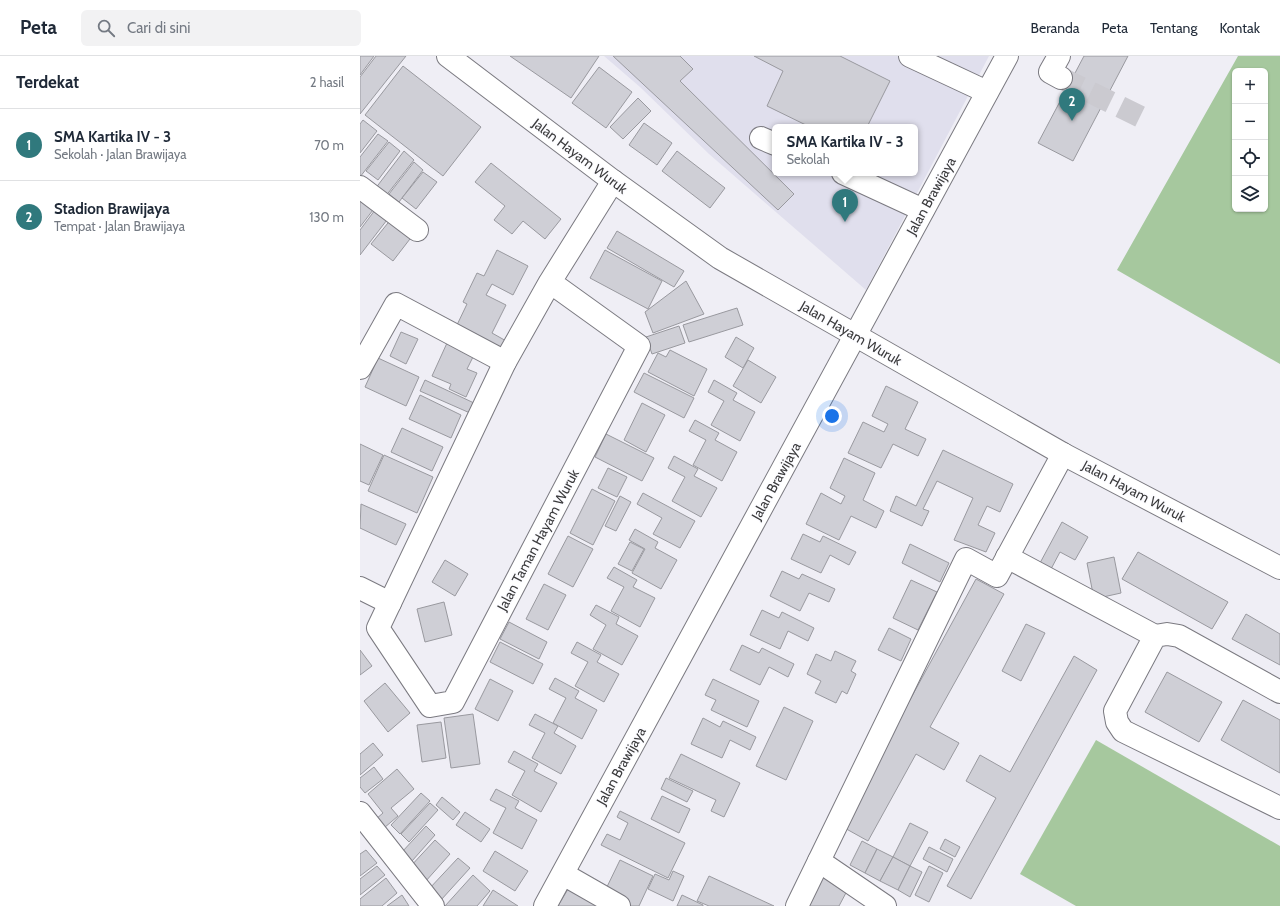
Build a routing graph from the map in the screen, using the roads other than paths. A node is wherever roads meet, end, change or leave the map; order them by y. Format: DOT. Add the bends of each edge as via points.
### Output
graph roads {
  1 [pos="448,56"];
  2 [pos="910,56"];
  3 [pos="1007,56"];
  4 [pos="1059,56"];
  5 [pos="1061,78"];
  6 [pos="987,92"];
  7 [pos="849,176"];
  8 [pos="613,181"];
  9 [pos="360,187"];
  10 [pos="923,210"];
  11 [pos="417,230"];
  12 [pos="550,282"];
  13 [pos="855,336"];
  14 [pos="504,362"];
  15 [pos="360,368"];
  16 [pos="1063,454"];
  17 [pos="1007,557"];
  18 [pos="1280,568"];
  19 [pos="360,588"];
  20 [pos="390,603"];
  21 [pos="1155,636"];
  22 [pos="1280,692"];
  23 [pos="1280,808"];
  24 [pos="360,813"];
  25 [pos="819,861"];
  26 [pos="562,874"];
  27 [pos="433,906"];
  28 [pos="545,906"];
  29 [pos="619,906"];
  30 [pos="797,906"];
  31 [pos="885,906"];
  1 -- 8 [label="street, Jalan Hayam Wuruk"];
  2 -- 6 [label="street"];
  3 -- 6 [label="street, Jalan Brawijaya"];
  4 -- 5 [label="street" via="1050,72"];
  6 -- 10 [label="street, Jalan Brawijaya"];
  7 -- 10 [label="street"];
  8 -- 12 [label="street, Jalan Taman Hayam Wuruk"];
  8 -- 13 [label="street, Jalan Hayam Wuruk" via="720,258"];
  9 -- 11 [label="street"];
  10 -- 13 [label="street, Jalan Brawijaya"];
  12 -- 14 [label="street, Jalan Taman Hayam Wuruk"];
  12 -- 20 [label="street, Jalan Taman Hayam Wuruk" via="639,346 453,702 430,706 378,628"];
  13 -- 16 [label="street, Jalan Hayam Wuruk"];
  13 -- 26 [label="street, Jalan Brawijaya"];
  14 -- 15 [label="street" via="396,304"];
  14 -- 20 [label="street, Jalan Taman Hayam Wuruk"];
  16 -- 17 [label="street"];
  16 -- 18 [label="street, Jalan Hayam Wuruk"];
  17 -- 21 [label="street"];
  17 -- 25 [label="street" via="997,576 966,559"];
  19 -- 20 [label="street"];
  21 -- 22 [label="street" via="1179,636"];
  21 -- 23 [label="street" via="1115,711 1117,722 1123,731"];
  24 -- 27 [label="street"];
  25 -- 30 [label="street"];
  25 -- 31 [label="street"];
  26 -- 28 [label="street, Jalan Brawijaya"];
  26 -- 29 [label="street"];
}
